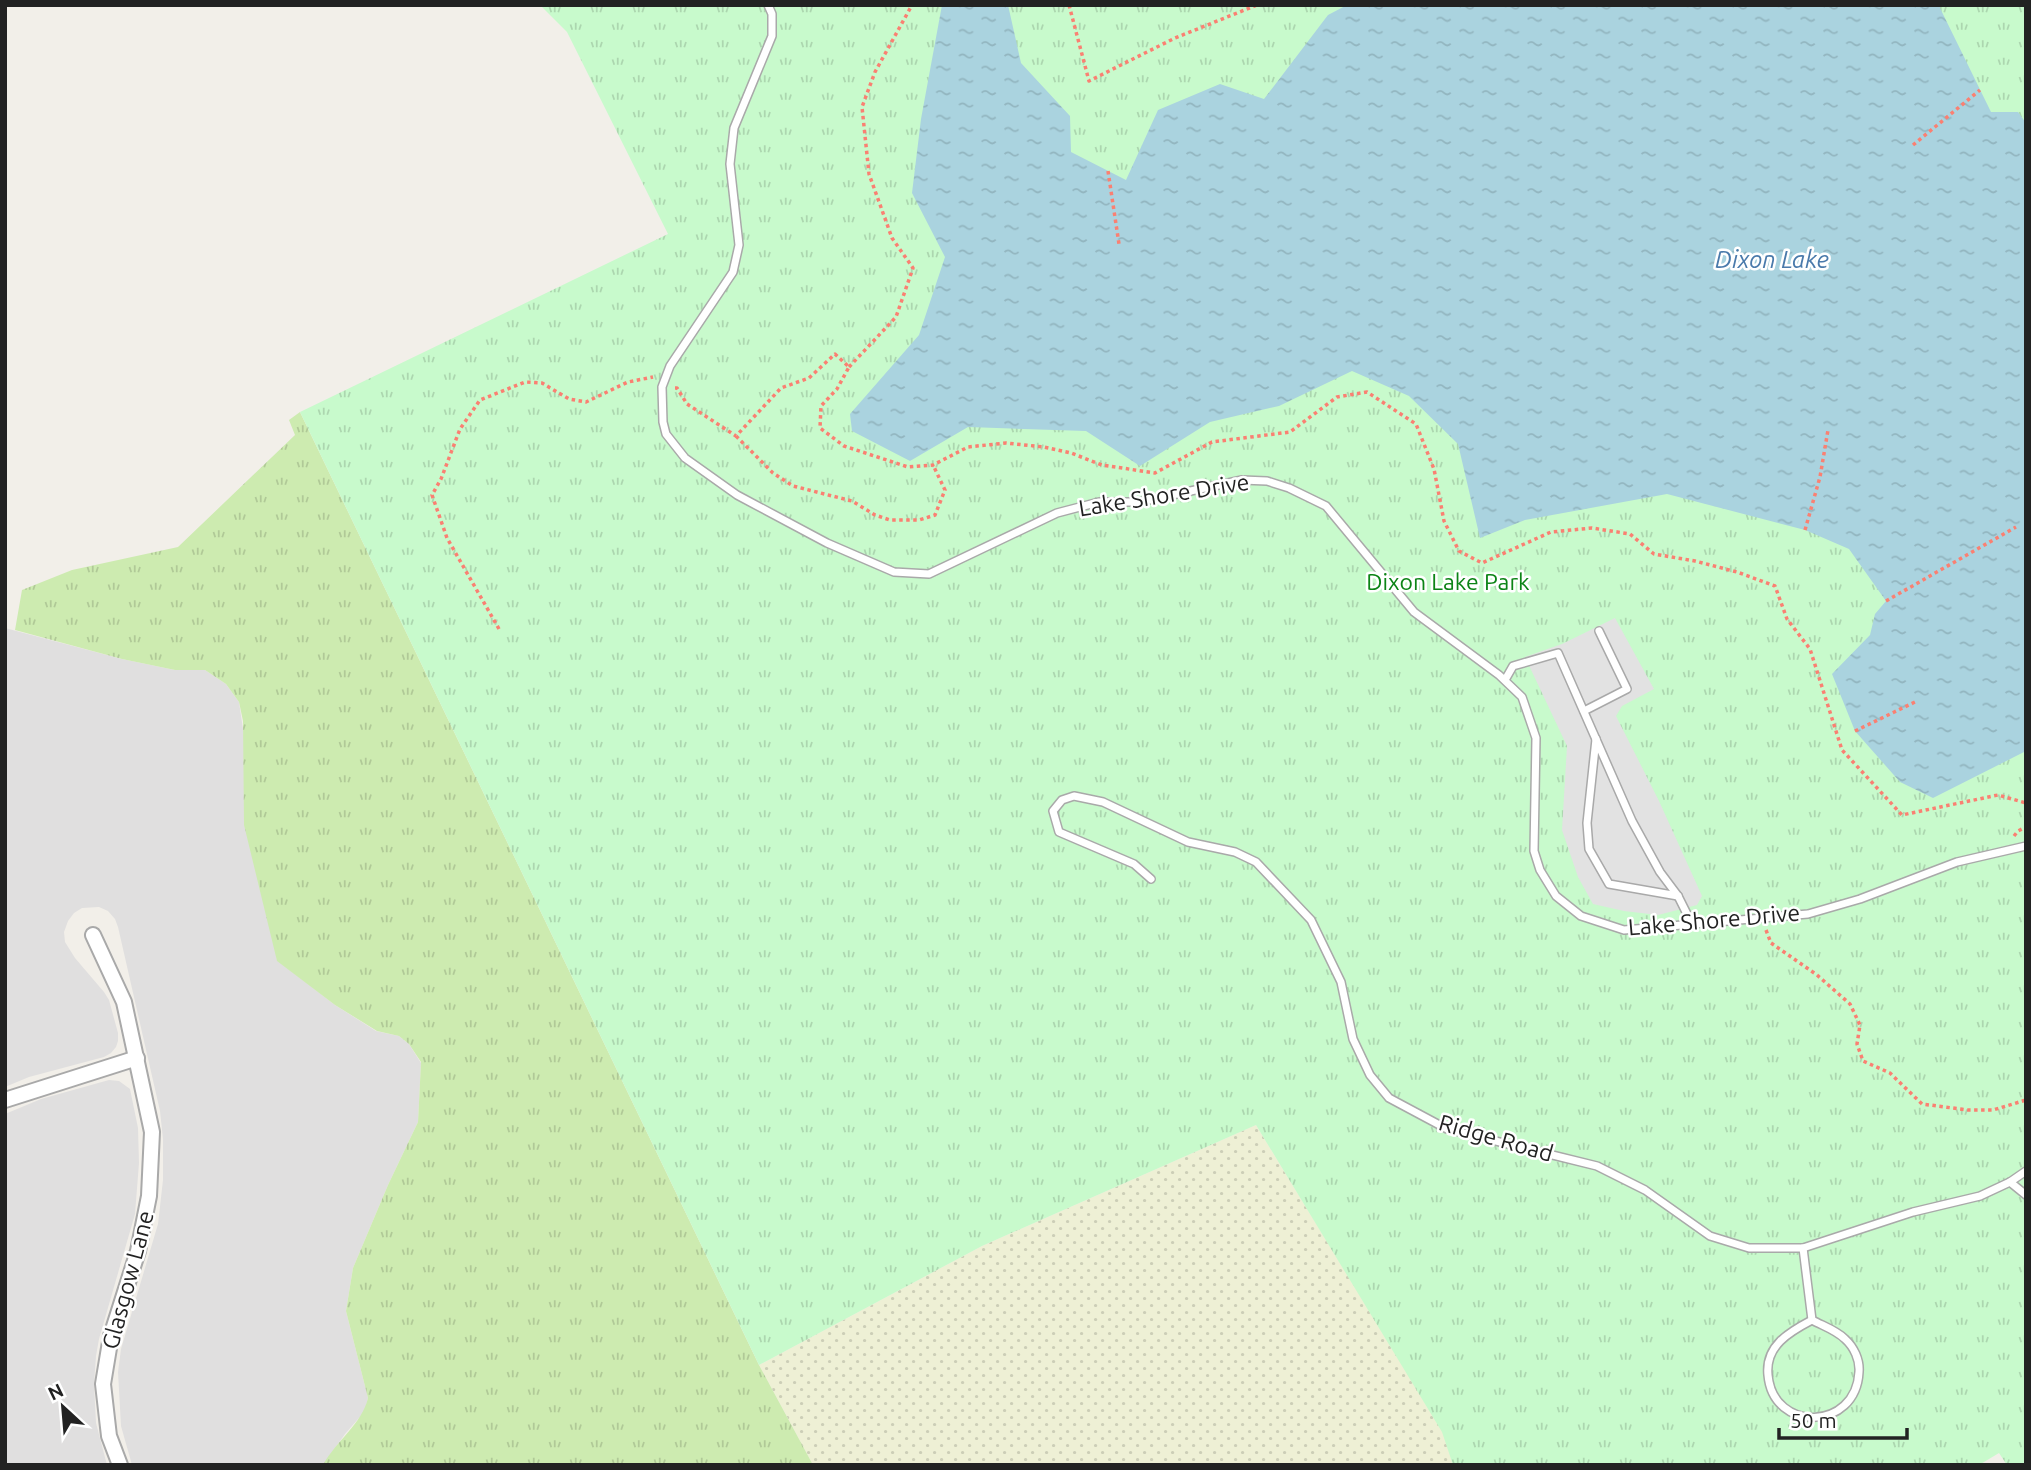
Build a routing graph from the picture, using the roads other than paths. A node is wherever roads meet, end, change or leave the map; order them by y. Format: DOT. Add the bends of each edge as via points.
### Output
graph roads {
  1 [pos="768,5"];
  2 [pos="1599,631"];
  3 [pos="1505,680"];
  4 [pos="1584,711"];
  5 [pos="1596,738"];
  6 [pos="2026,846"];
  7 [pos="1151,879"];
  8 [pos="1678,896"];
  9 [pos="1692,924"];
  10 [pos="93,935"];
  11 [pos="137,1058"];
  12 [pos="5,1100"];
  13 [pos="2026,1171"];
  14 [pos="2010,1182"];
  15 [pos="2026,1195"];
  16 [pos="1803,1248"];
  17 [pos="1812,1320"];
  18 [pos="120,1465"];
  1 -- 3 [label="lane, Lake Shore Drive" via="772,36 734,128 730,164 739,245 733,272 670,366 662,387 666,434 685,458 737,495 827,543 894,572 929,574 1057,513 1099,502 1139,502 1242,480 1267,481 1326,506 1414,612"];
  2 -- 4 [label="lane" via="1627,689"];
  3 -- 4 [label="lane" via="1513,666 1558,653"];
  3 -- 9 [label="lane, Lake Shore Drive" via="1522,697 1536,738 1534,851 1556,896 1581,916 1624,930"];
  4 -- 5 [label="lane"];
  5 -- 8 [label="lane" via="1632,821"];
  5 -- 8 [label="lane" via="1587,822 1589,849 1609,884"];
  6 -- 9 [label="lane, Lake Shore Drive" via="1957,862 1808,914"];
  7 -- 16 [label="lane, Ridge Road" via="1134,864 1059,832 1053,811 1062,800 1074,796 1103,802 1188,842 1235,852 1256,862 1311,920 1341,982 1353,1039 1370,1074 1389,1098 1447,1129 1597,1166 1645,1189 1710,1236 1749,1248"];
  8 -- 9 [label="lane"];
  10 -- 11 [label="street, Glasgow Lane" via="124,1002"];
  11 -- 12 [label="street"];
  11 -- 18 [label="street, Glasgow Lane" via="152,1132 149,1196 138,1251 111,1336 103,1384 109,1436"];
  13 -- 14 [label="lane, Ridge Road"];
  14 -- 15 [label="lane"];
  14 -- 16 [label="lane, Ridge Road" via="1980,1196 1913,1212"];
  16 -- 17 [label="lane"];
  17 -- 17 [label="lane" via="1779,1340 1767,1369 1775,1398 1800,1416 1816,1418 1830,1415 1848,1402 1860,1367 1847,1340"];
}
